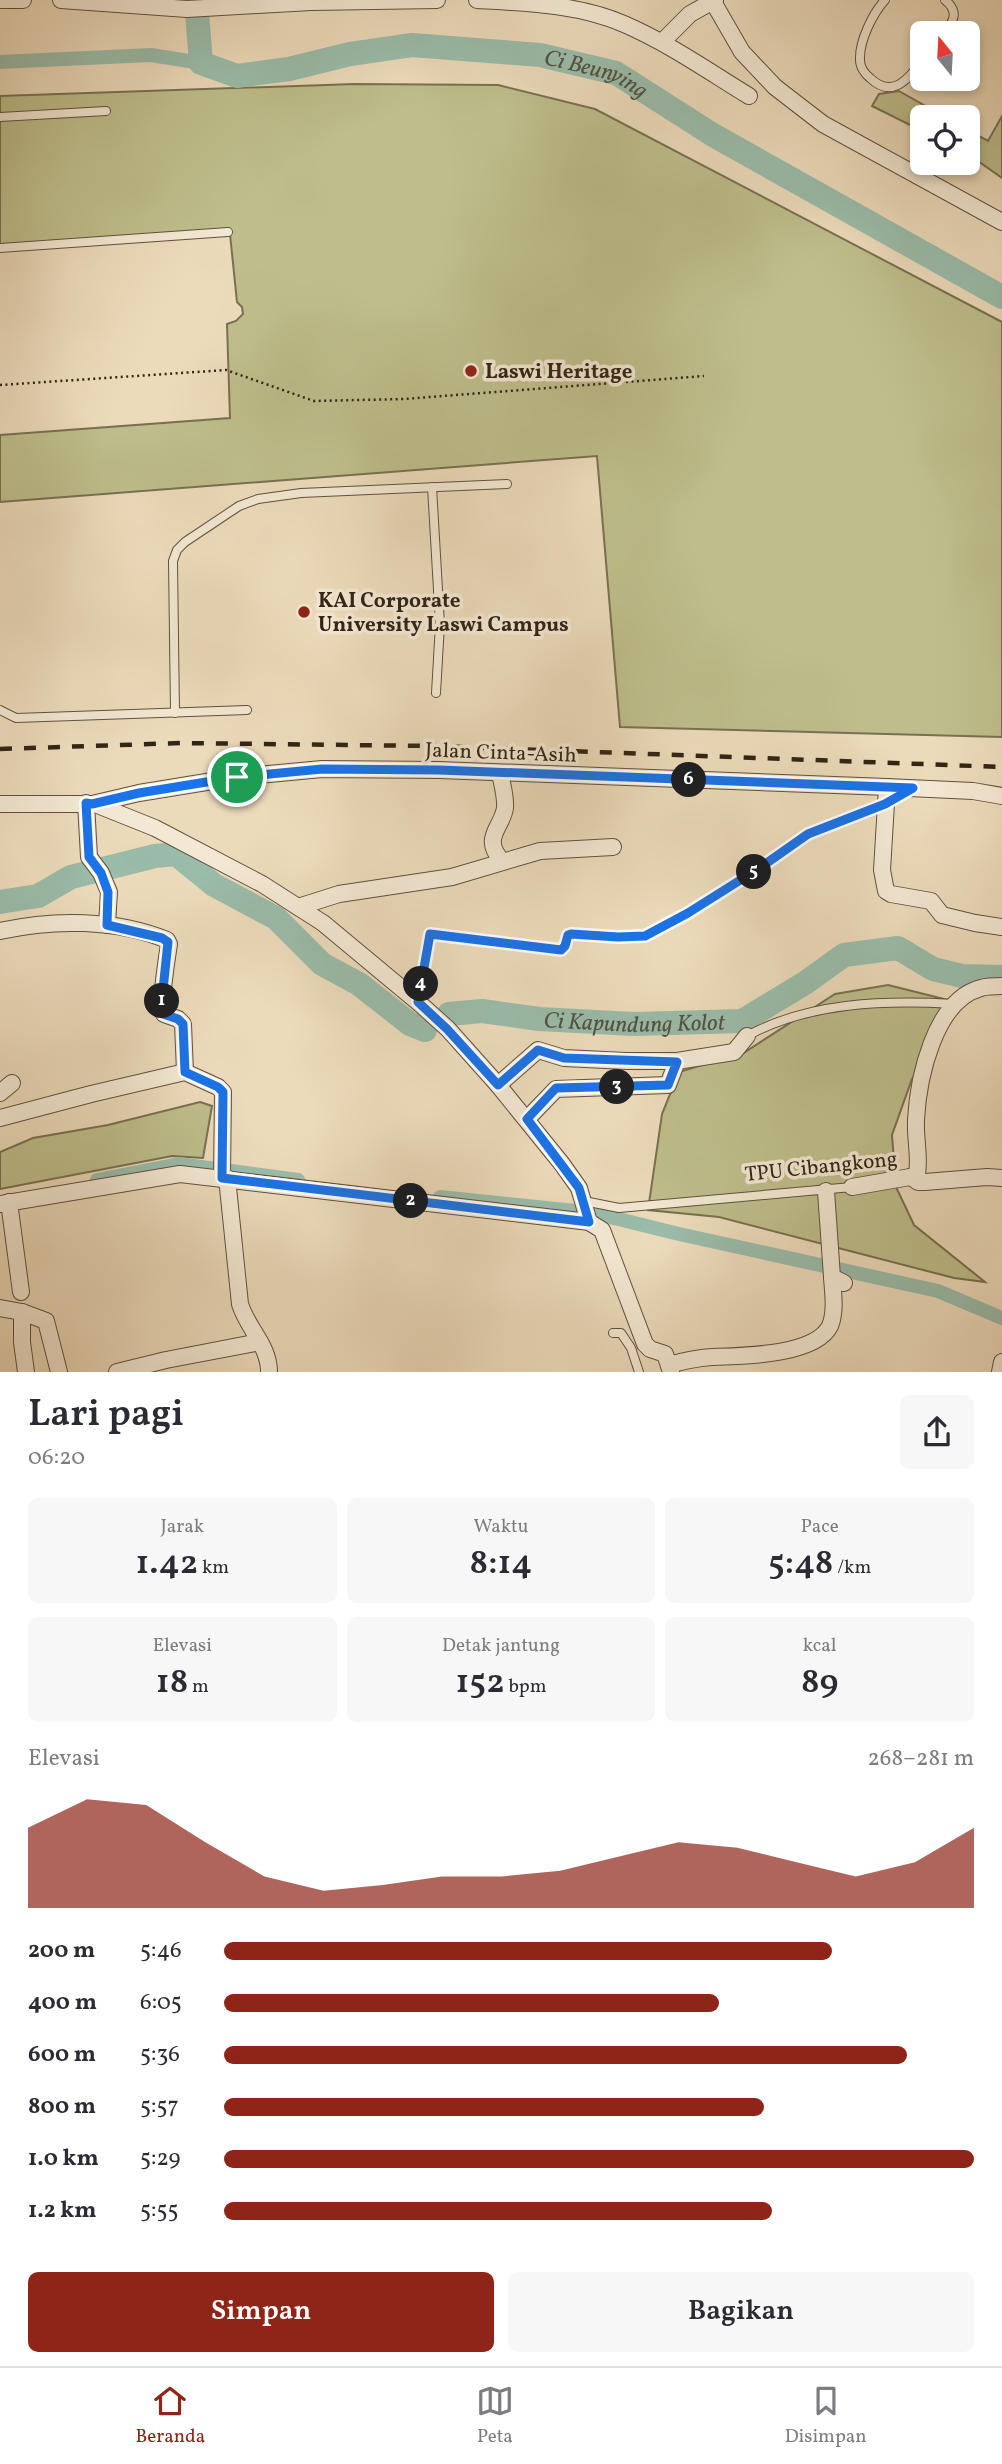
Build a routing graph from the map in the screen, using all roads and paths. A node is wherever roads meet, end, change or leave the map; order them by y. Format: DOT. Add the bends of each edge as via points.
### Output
graph roads {
  1 [pos="0,0"];
  2 [pos="23,0"];
  3 [pos="61,0"];
  4 [pos="437,0"];
  5 [pos="477,0"];
  6 [pos="946,0"];
  7 [pos="714,1"];
  8 [pos="879,2"];
  9 [pos="954,21"];
  10 [pos="662,42"];
  11 [pos="910,75"];
  12 [pos="749,96"];
  13 [pos="106,110"];
  14 [pos="0,117"];
  15 [pos="1002,222"];
  16 [pos="228,232"];
  17 [pos="0,248"];
  18 [pos="704,376"];
  19 [pos="0,385"];
  20 [pos="507,484"];
  21 [pos="432,487"];
  22 [pos="436,693"];
  23 [pos="0,710"];
  24 [pos="247,710"];
  25 [pos="175,713"];
  26 [pos="500,773"];
  27 [pos="887,787"];
  28 [pos="1002,796"];
  29 [pos="89,803"];
  30 [pos="0,804"];
  31 [pos="876,807"];
  32 [pos="613,847"];
  33 [pos="502,861"];
  34 [pos="298,907"];
  35 [pos="107,925"];
  36 [pos="1002,927"];
  37 [pos="0,931"];
  38 [pos="1002,986"];
  39 [pos="418,1002"];
  40 [pos="954,1004"];
  41 [pos="744,1040"];
  42 [pos="677,1062"];
  43 [pos="185,1072"];
  44 [pos="498,1085"];
  45 [pos="0,1118"];
  46 [pos="527,1119"];
  47 [pos="223,1171"];
  48 [pos="911,1177"];
  49 [pos="1002,1178"];
  50 [pos="839,1189"];
  51 [pos="5,1203"];
  52 [pos="586,1212"];
  53 [pos="21,1292"];
  54 [pos="0,1308"];
  55 [pos="22,1312"];
  56 [pos="613,1334"];
  57 [pos="260,1342"];
  58 [pos="1002,1362"];
  59 [pos="670,1368"];
  60 [pos="26,1372"];
  61 [pos="59,1372"];
  62 [pos="117,1372"];
  63 [pos="269,1372"];
  64 [pos="639,1372"];
  65 [pos="1000,1372"];
  1 -- 2 [label="street"];
  3 -- 4 [label="street" via="187,9"];
  5 -- 10 [label="street" via="572,9 623,23"];
  6 -- 9 [label="lane"];
  7 -- 10 [label="street" via="690,14"];
  7 -- 15 [label="street" via="742,52 806,111"];
  8 -- 11 [label="lane" via="859,62 865,74 886,89"];
  10 -- 12 [label="street"];
  13 -- 14 [label="lane"];
  16 -- 17 [label="lane"];
  18 -- 19 [label="path" via="404,399 314,401 226,370"];
  20 -- 21 [label="lane"];
  21 -- 22 [label="lane" via="440,624"];
  21 -- 25 [label="lane" via="258,499 239,506 179,547 173,565"];
  23 -- 25 [label="lane" via="16,719"];
  24 -- 25 [label="lane"];
  26 -- 27 [label="street, Jalan Cinta-Asih"];
  26 -- 29 [label="street, Jalan Cinta-Asih" via="310,770 237,777"];
  26 -- 33 [label="street" via="505,807 495,829 494,846"];
  27 -- 28 [label="street, Jalan Cinta-Asih"];
  27 -- 36 [label="street" via="882,870 886,891 932,901 943,915"];
  29 -- 30 [label="street, Jalan Cinta-Asih"];
  29 -- 34 [label="street" via="155,828"];
  29 -- 35 [label="street" via="89,853 108,892"];
  31 -- 39 [label="path" via="808,834 645,936 571,934 561,950 431,933"];
  32 -- 33 [label="street" via="563,848"];
  33 -- 34 [label="street" via="452,877 339,894"];
  34 -- 39 [label="street"];
  35 -- 37 [label="street" via="58,923"];
  35 -- 43 [label="street" via="168,942 161,1009 183,1024"];
  38 -- 40 [label="street, TPU Cibangkong" via="979,988"];
  39 -- 44 [label="street"];
  40 -- 41 [label="lane" via="908,1001 827,1009 787,1019"];
  40 -- 48 [label="street, TPU Cibangkong" via="935,1032 923,1078 916,1121 918,1171"];
  41 -- 42 [label="street" via="734,1052"];
  42 -- 44 [label="street" via="564,1058 538,1050"];
  42 -- 46 [label="street" via="668,1085 556,1088"];
  43 -- 45 [label="street"];
  43 -- 47 [label="street" via="223,1092"];
  44 -- 46 [label="street"];
  46 -- 52 [label="street" via="570,1174"];
  47 -- 51 [label="street" via="165,1175"];
  47 -- 52 [label="street"];
  47 -- 57 [label="street" via="240,1304"];
  48 -- 49 [label="street" via="918,1182"];
  48 -- 50 [label="street, TPU Cibangkong"];
  50 -- 52 [label="lane, TPU Cibangkong"];
  50 -- 59 [label="street" via="830,1252 836,1278 829,1327 794,1348 764,1355 696,1359"];
  51 -- 53 [label="street"];
  52 -- 59 [label="street" via="606,1241 645,1344 663,1352"];
  54 -- 55 [label="street"];
  55 -- 60 [label="street"];
  55 -- 61 [label="street" via="48,1324"];
  56 -- 64 [label="lane" via="621,1333 628,1342"];
  57 -- 62 [label="street"];
  57 -- 63 [label="street"];
  58 -- 65 [label="street"];
}
